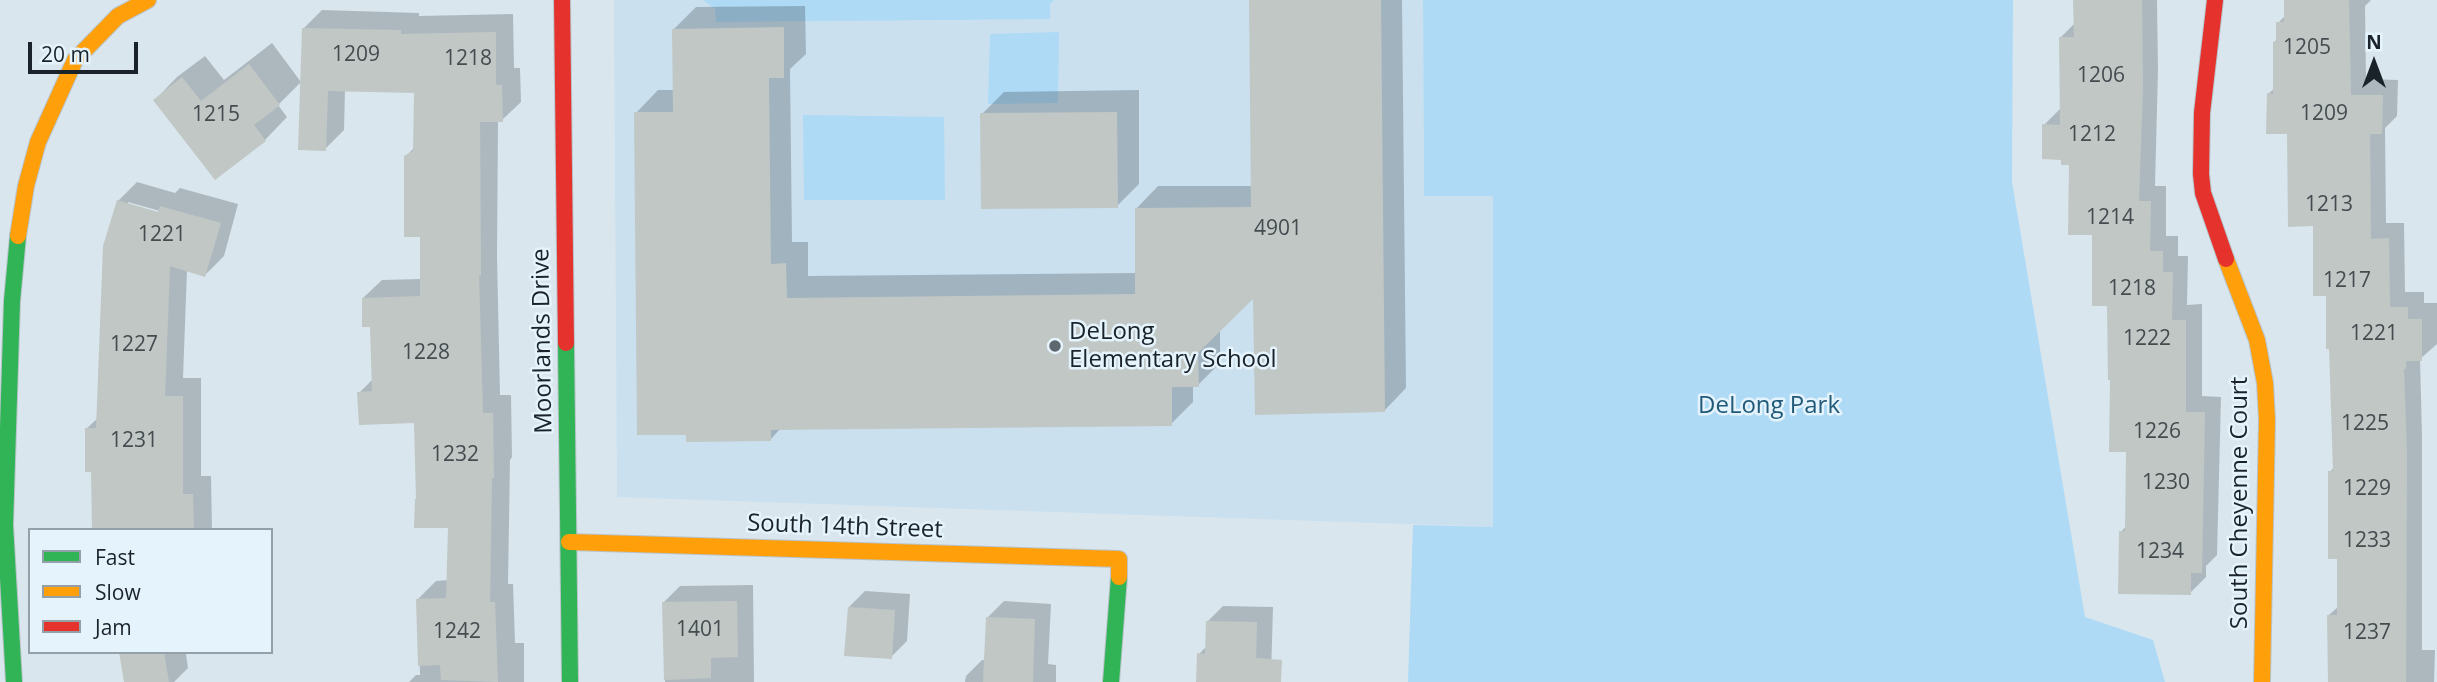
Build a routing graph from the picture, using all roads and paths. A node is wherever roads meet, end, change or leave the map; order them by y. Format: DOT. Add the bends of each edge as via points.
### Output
graph roads {
  1 [pos="148,0"];
  2 [pos="562,0"];
  3 [pos="2215,0"];
  4 [pos="569,542"];
  5 [pos="15,682"];
  6 [pos="570,682"];
  7 [pos="1111,682"];
  8 [pos="2262,682"];
  1 -- 5 [label="street" via="118,16 75,60 38,142 26,186 12,301 5,525"];
  2 -- 4 [label="street, Moorlands Drive"];
  3 -- 8 [label="street, South Cheyenne Court" via="2202,113 2201,174 2214,229 2258,340 2265,383"];
  4 -- 6 [label="street, Moorlands Drive"];
  4 -- 7 [label="street, South 14th Street" via="1119,559"];
}
